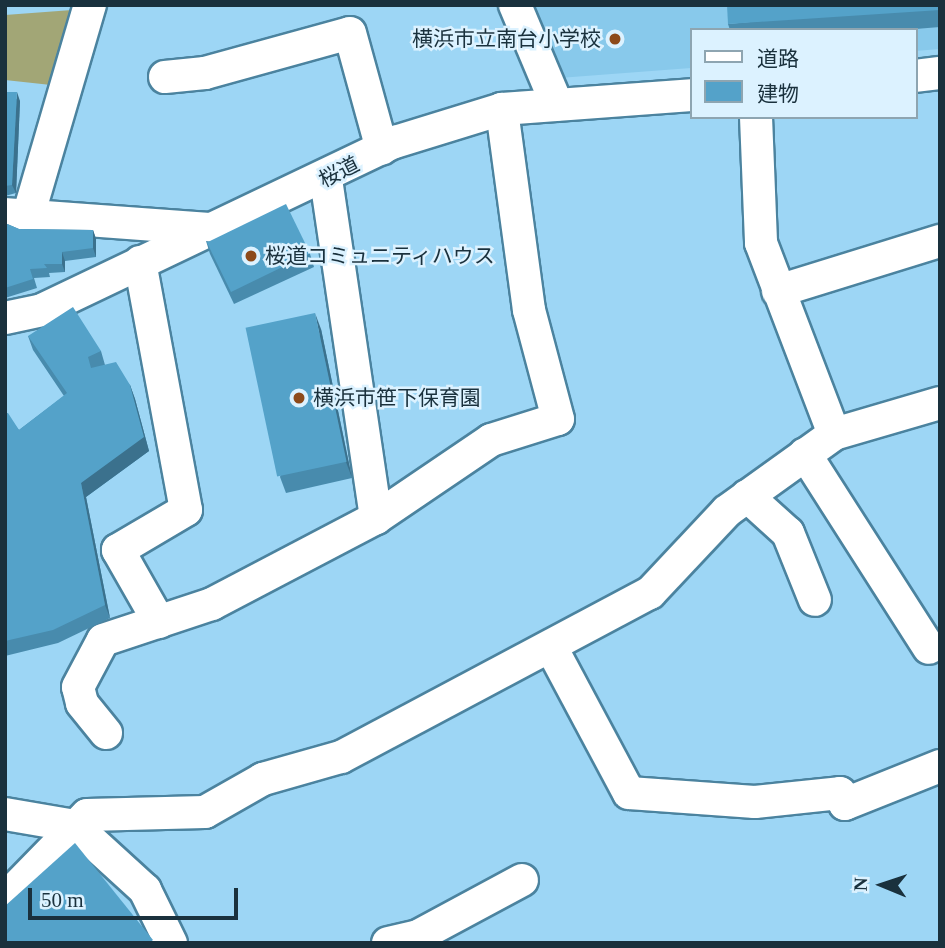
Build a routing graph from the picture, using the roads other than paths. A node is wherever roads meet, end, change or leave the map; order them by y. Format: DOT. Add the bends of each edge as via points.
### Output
graph roads {
  1 [pos="90,5"];
  2 [pos="515,5"];
  3 [pos="940,73"];
  4 [pos="917,76"];
  5 [pos="165,77"];
  6 [pos="690,95"];
  7 [pos="557,106"];
  8 [pos="502,109"];
  9 [pos="756,119"];
  10 [pos="382,149"];
  11 [pos="326,179"];
  12 [pos="16,217"];
  13 [pos="215,229"];
  14 [pos="940,241"];
  15 [pos="140,262"];
  16 [pos="778,291"];
  17 [pos="5,318"];
  18 [pos="940,403"];
  19 [pos="834,434"];
  20 [pos="805,454"];
  21 [pos="747,496"];
  22 [pos="376,518"];
  23 [pos="815,600"];
  24 [pos="159,622"];
  25 [pos="929,648"];
  26 [pos="552,649"];
  27 [pos="106,733"];
  28 [pos="940,766"];
  29 [pos="5,814"];
  30 [pos="75,826"];
  31 [pos="522,880"];
  32 [pos="5,900"];
  33 [pos="171,943"];
  34 [pos="388,943"];
  1 -- 12 [label="street"];
  2 -- 7 [label="street"];
  3 -- 4 [label="street"];
  5 -- 10 [label="street" via="205,73 350,33"];
  6 -- 7 [label="street, 桜道"];
  7 -- 8 [label="street, 桜道"];
  8 -- 10 [label="street, 桜道"];
  8 -- 22 [label="street" via="529,310 558,419 491,440"];
  9 -- 16 [label="street" via="761,243"];
  10 -- 11 [label="street, 桜道"];
  11 -- 13 [label="street, 桜道"];
  11 -- 22 [label="street"];
  12 -- 13 [label="street"];
  13 -- 15 [label="street, 桜道"];
  14 -- 16 [label="street"];
  15 -- 17 [label="street, 桜道" via="42,310"];
  15 -- 24 [label="street" via="186,510 118,550"];
  16 -- 19 [label="street"];
  18 -- 19 [label="street"];
  19 -- 20 [label="street"];
  20 -- 21 [label="street"];
  20 -- 25 [label="street"];
  21 -- 23 [label="street" via="788,533"];
  21 -- 26 [label="street" via="650,593"];
  22 -- 24 [label="street" via="212,604"];
  24 -- 27 [label="street" via="103,640 78,687 82,703"];
  26 -- 28 [label="street" via="629,793 755,802 840,793 845,804"];
  26 -- 30 [label="street" via="341,757 263,779 205,812 87,815"];
  29 -- 30 [label="street"];
  30 -- 32 [label="street"];
  30 -- 33 [label="street" via="145,890"];
  31 -- 34 [label="street" via="418,936"];
}
